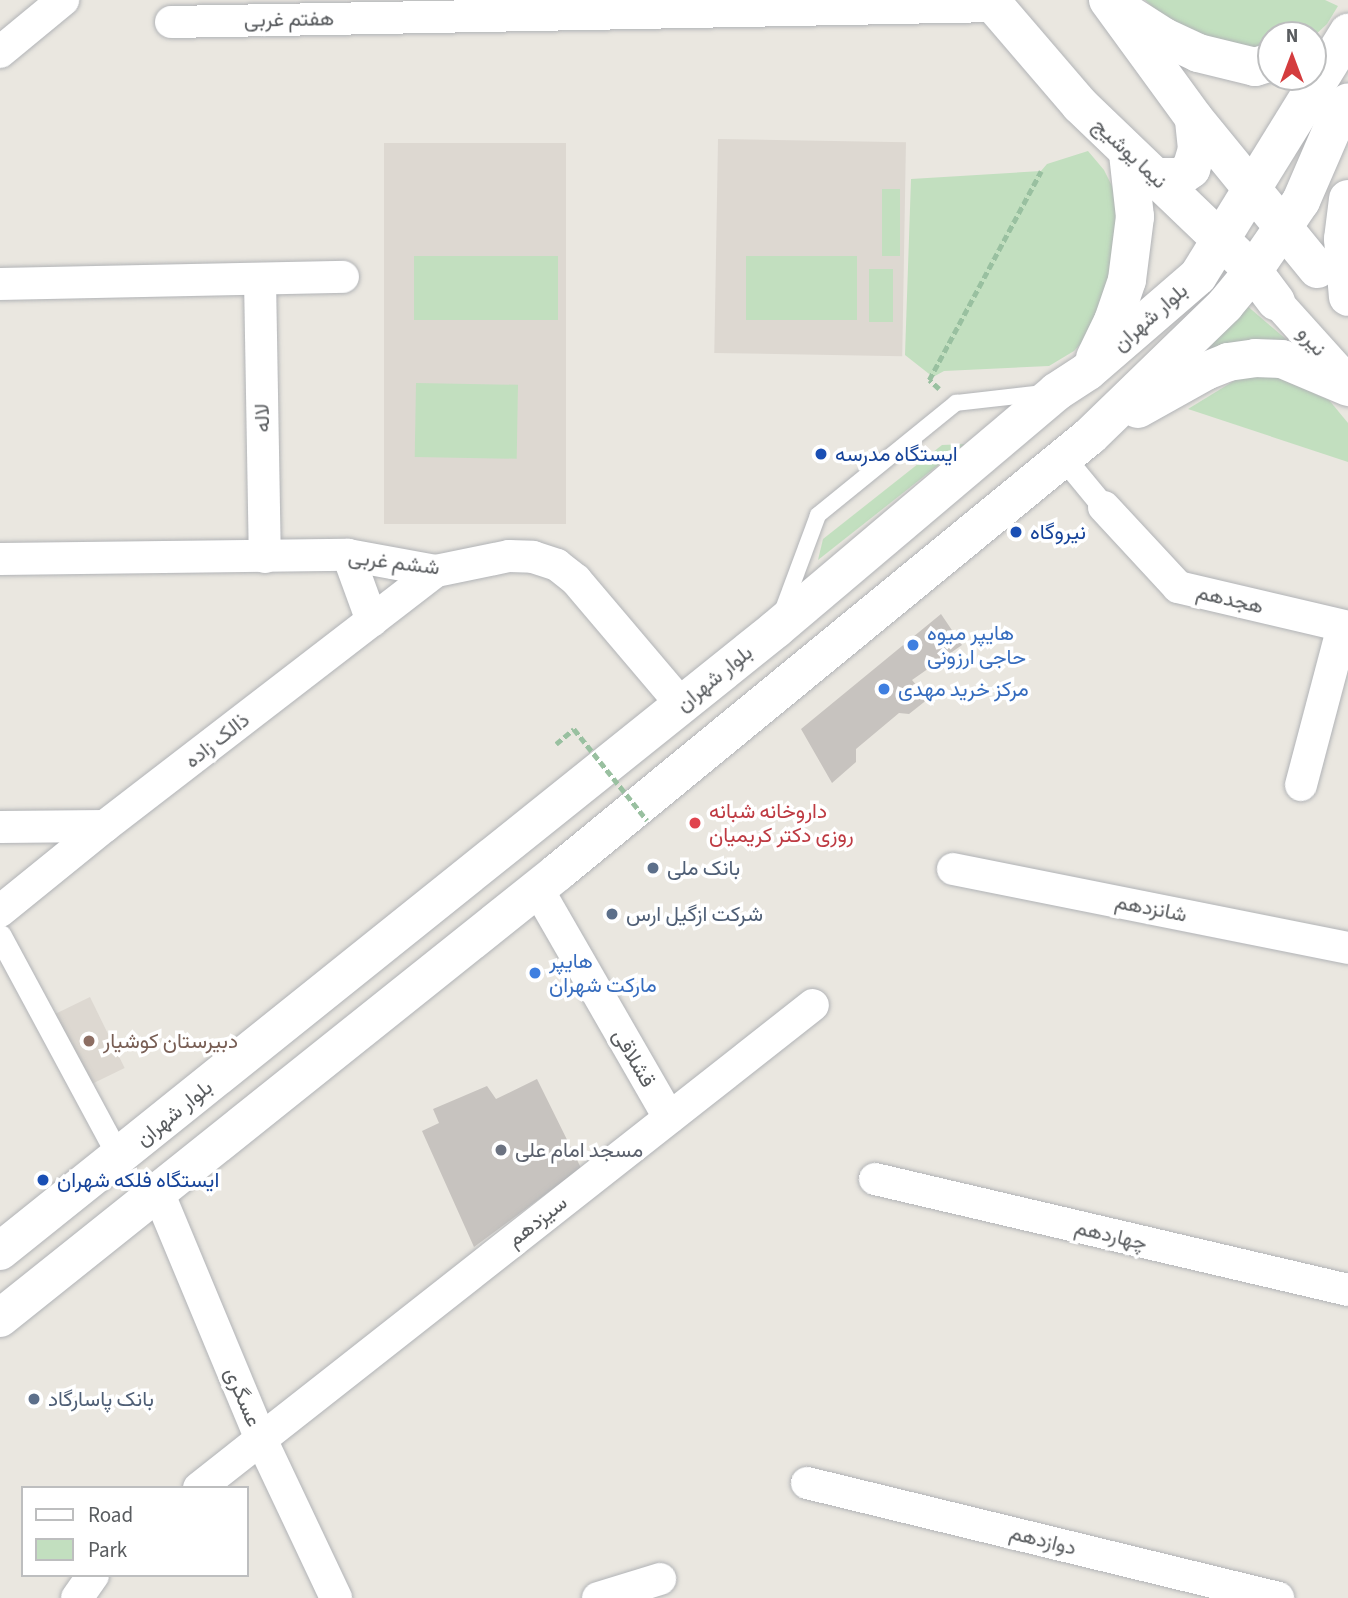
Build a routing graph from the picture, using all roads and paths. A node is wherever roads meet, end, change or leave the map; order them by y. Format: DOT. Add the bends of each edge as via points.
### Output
graph roads {
  1 [pos="63,0"];
  2 [pos="1108,1"];
  3 [pos="993,3"];
  4 [pos="789,5"];
  5 [pos="626,6"];
  6 [pos="1348,18"];
  7 [pos="171,22"];
  8 [pos="1348,33"];
  9 [pos="1327,34"];
  10 [pos="0,52"];
  11 [pos="1257,66"];
  12 [pos="1348,102"];
  13 [pos="1194,118"];
  14 [pos="1142,165"];
  15 [pos="1041,171"];
  16 [pos="1252,187"];
  17 [pos="1348,199"];
  18 [pos="1284,229"];
  19 [pos="1221,241"];
  20 [pos="1317,269"];
  21 [pos="1253,271"];
  22 [pos="343,277"];
  23 [pos="260,279"];
  24 [pos="0,284"];
  25 [pos="1348,296"];
  26 [pos="1276,301"];
  27 [pos="1348,309"];
  28 [pos="1088,371"];
  29 [pos="1348,381"];
  30 [pos="1348,387"];
  31 [pos="1056,391"];
  32 [pos="956,403"];
  33 [pos="1076,446"];
  34 [pos="1104,507"];
  35 [pos="348,555"];
  36 [pos="265,557"];
  37 [pos="0,559"];
  38 [pos="436,571"];
  39 [pos="372,621"];
  40 [pos="1346,626"];
  41 [pos="776,629"];
  42 [pos="681,704"];
  43 [pos="556,744"];
  44 [pos="1301,785"];
  45 [pos="647,820"];
  46 [pos="105,826"];
  47 [pos="0,827"];
  48 [pos="953,869"];
  49 [pos="537,888"];
  50 [pos="0,911"];
  51 [pos="0,936"];
  52 [pos="1348,948"];
  53 [pos="813,1004"];
  54 [pos="669,1118"];
  55 [pos="118,1157"];
  56 [pos="875,1179"];
  57 [pos="158,1192"];
  58 [pos="0,1251"];
  59 [pos="1348,1290"];
  60 [pos="0,1318"];
  61 [pos="260,1437"];
  62 [pos="807,1483"];
  63 [pos="201,1486"];
  64 [pos="92,1577"];
  65 [pos="660,1579"];
  66 [pos="77,1598"];
  67 [pos="336,1598"];
  68 [pos="598,1598"];
  69 [pos="1278,1598"];
  1 -- 10 [label="street"];
  2 -- 11 [label="street" via="1198,53"];
  2 -- 13 [label="street"];
  3 -- 4 [label="street, هفتم غربی"];
  3 -- 14 [label="street, نیما یوشیج" via="1080,105"];
  4 -- 5 [label="street, هفتم غربی"];
  5 -- 7 [label="street, هفتم غربی"];
  6 -- 9 [label="street"];
  8 -- 16 [label="street, بلوار شهران"];
  12 -- 18 [label="street, بلوار شهران"];
  13 -- 14 [label="street" via="1197,149 1191,169 1180,177"];
  13 -- 16 [label="street"];
  14 -- 19 [label="street, نیما یوشیج"];
  14 -- 28 [label="street" via="1127,280"];
  15 -- 32 [label="path" via="929,380"];
  16 -- 18 [label="street"];
  16 -- 19 [label="street, بلوار شهران"];
  17 -- 25 [label="street" via="1343,239"];
  18 -- 20 [label="street"];
  18 -- 21 [label="street, بلوار شهران"];
  19 -- 21 [label="street, نیما یوشیج"];
  19 -- 28 [label="street, بلوار شهران" via="1198,275"];
  20 -- 27 [label="street"];
  21 -- 26 [label="street, نیما یوشیج"];
  21 -- 33 [label="street, بلوار شهران" via="1225,305"];
  22 -- 23 [label="street"];
  23 -- 24 [label="street"];
  23 -- 36 [label="street, لاله"];
  26 -- 29 [label="street, نیرو"];
  28 -- 31 [label="street, بلوار شهران"];
  30 -- 33 [label="street" via="1283,359 1228,362"];
  31 -- 32 [label="lane"];
  31 -- 41 [label="street, بلوار شهران"];
  32 -- 41 [label="lane" via="818,515"];
  33 -- 34 [label="street"];
  33 -- 49 [label="street, بلوار شهران"];
  34 -- 40 [label="street, هجدهم" via="1178,587"];
  35 -- 36 [label="street, ششم غربی"];
  35 -- 38 [label="street, ششم غربی"];
  35 -- 39 [label="street"];
  36 -- 37 [label="street, ششم غربی"];
  38 -- 39 [label="street, ذالک زاده"];
  38 -- 42 [label="street, ششم غربی" via="509,556 557,565 576,580"];
  39 -- 46 [label="street, ذالک زاده"];
  40 -- 44 [label="street"];
  41 -- 42 [label="street, بلوار شهران"];
  42 -- 55 [label="street, بلوار شهران"];
  43 -- 45 [label="path, bridge" via="574,729"];
  46 -- 47 [label="street"];
  46 -- 50 [label="street, ذالک زاده"];
  48 -- 52 [label="street, شانزدهم"];
  49 -- 54 [label="street, قشلاقی"];
  49 -- 57 [label="street, بلوار شهران"];
  51 -- 55 [label="street"];
  53 -- 54 [label="street, سیزدهم"];
  54 -- 61 [label="street, سیزدهم"];
  55 -- 58 [label="street, بلوار شهران"];
  56 -- 59 [label="street, چهاردهم"];
  57 -- 60 [label="street, بلوار شهران"];
  57 -- 61 [label="street, عسگری"];
  61 -- 63 [label="street, سیزدهم"];
  61 -- 67 [label="street, عسگری"];
  62 -- 69 [label="street, دوازدهم"];
  64 -- 66 [label="street"];
  65 -- 68 [label="street"];
}
